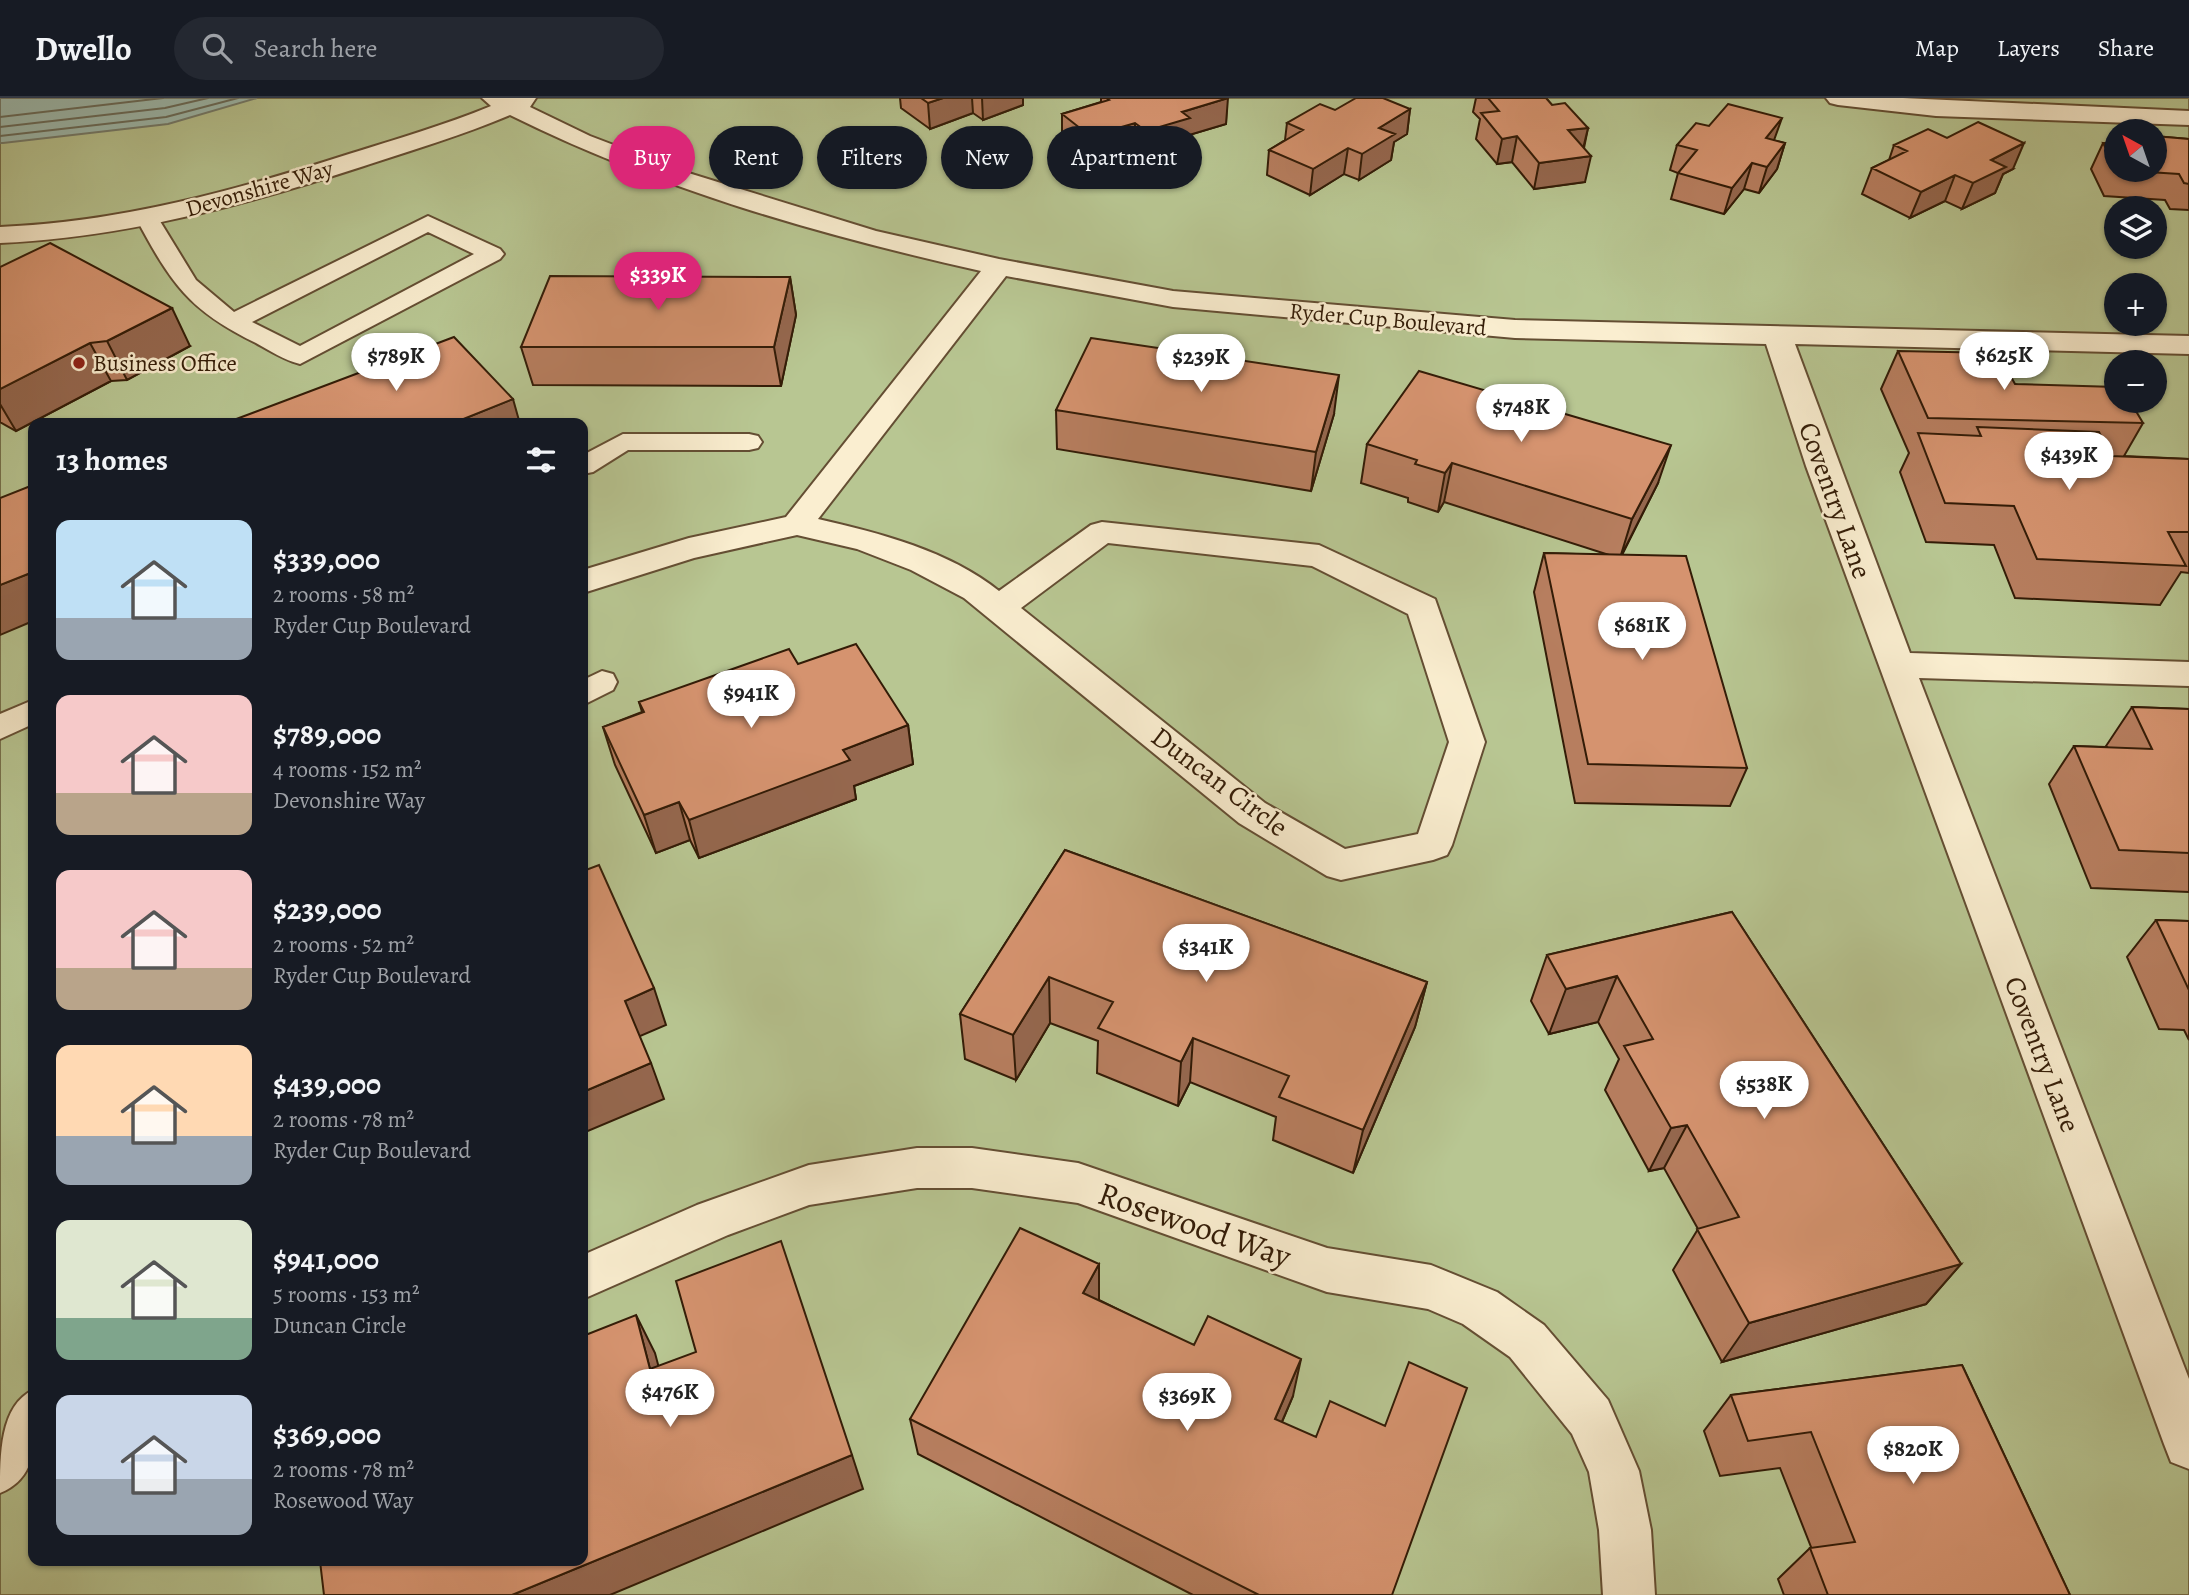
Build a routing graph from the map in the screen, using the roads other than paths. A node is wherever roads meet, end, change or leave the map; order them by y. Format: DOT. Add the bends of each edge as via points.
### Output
graph roads {
  1 [pos="1838,98"];
  2 [pos="511,101"];
  3 [pos="2189,118"];
  4 [pos="147,218"];
  5 [pos="0,235"];
  6 [pos="999,267"];
  7 [pos="236,321"];
  8 [pos="1777,334"];
  9 [pos="2189,345"];
  10 [pos="749,442"];
  11 [pos="588,463"];
  12 [pos="797,526"];
  13 [pos="588,580"];
  14 [pos="1000,607"];
  15 [pos="1896,664"];
  16 [pos="2189,674"];
  17 [pos="28,714"];
  18 [pos="0,729"];
  19 [pos="588,1275"];
  20 [pos="28,1422"];
  21 [pos="2189,1444"];
  22 [pos="0,1468"];
  23 [pos="1629,1595"];
  1 -- 3 [label="street" via="1936,108"];
  2 -- 4 [label="street, Devonshire Way" via="273,188"];
  2 -- 6 [label="street, Ryder Cup Boulevard" via="582,141 761,205 869,238"];
  4 -- 5 [label="street, Devonshire Way" via="41,234"];
  4 -- 7 [label="lane" via="170,260 205,303"];
  6 -- 8 [label="street, Ryder Cup Boulevard" via="1173,299 1328,314 1515,329"];
  6 -- 12 [label="street"];
  7 -- 7 [label="lane" via="300,356 492,254 428,223"];
  8 -- 9 [label="street, Ryder Cup Boulevard"];
  8 -- 15 [label="street, Coventry Lane"];
  10 -- 11 [label="lane" via="623,442"];
  12 -- 13 [label="street, Duncan Circle" via="720,538"];
  12 -- 14 [label="street, Duncan Circle" via="866,540 923,562"];
  14 -- 14 [label="street, Duncan Circle" via="1252,813 1341,865 1433,845 1467,742 1423,607 1319,556 1102,532"];
  15 -- 16 [label="street"];
  15 -- 21 [label="street, Coventry Lane"];
  17 -- 18 [label="lane"];
  19 -- 23 [label="street, Rosewood Way" via="713,1220 809,1185 917,1168 972,1168 1078,1184 1327,1269 1430,1287 1480,1308 1527,1341 1590,1417 1614,1471 1625,1530"];
  20 -- 22 [label="street"];
}
